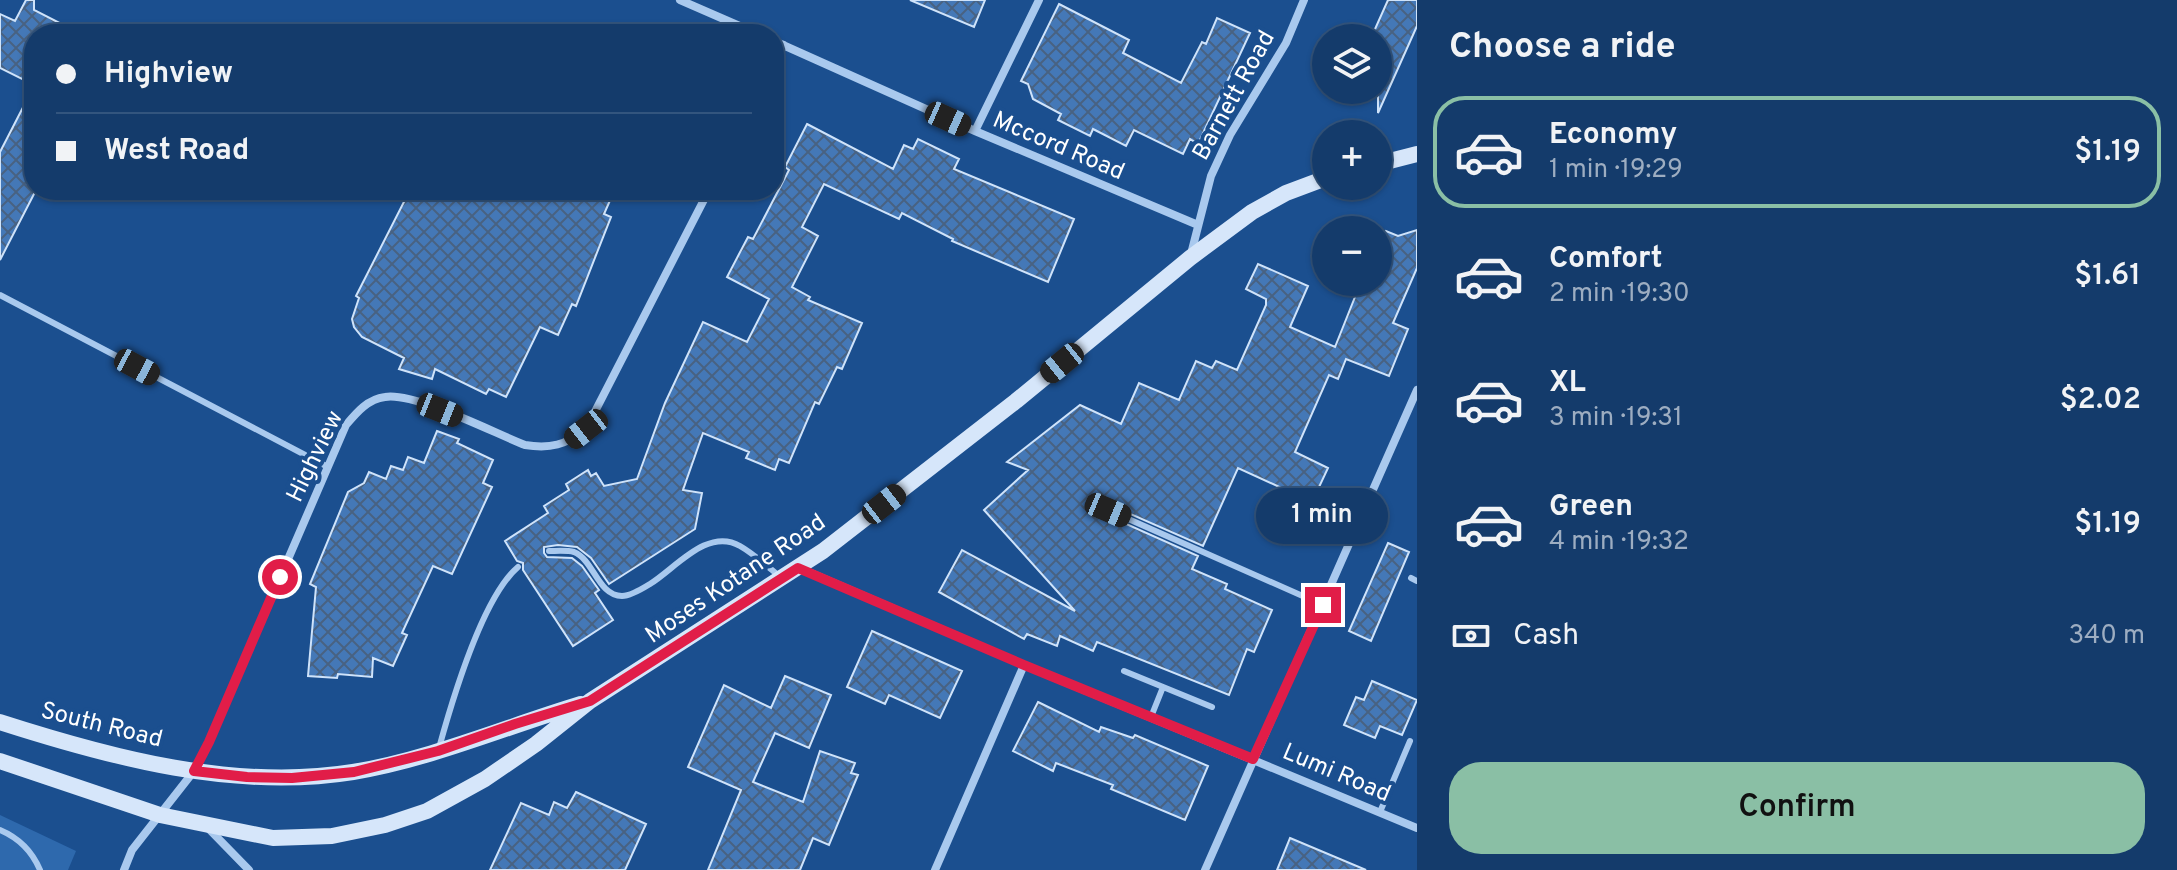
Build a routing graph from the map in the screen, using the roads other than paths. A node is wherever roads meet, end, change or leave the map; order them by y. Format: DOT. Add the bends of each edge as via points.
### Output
graph roads {
  1 [pos="680,0"];
  2 [pos="1039,0"];
  3 [pos="1304,0"];
  4 [pos="735,24"];
  5 [pos="784,45"];
  6 [pos="975,131"];
  7 [pos="1417,154"];
  8 [pos="1392,160"];
  9 [pos="1312,183"];
  10 [pos="704,200"];
  11 [pos="1198,225"];
  12 [pos="1190,258"];
  13 [pos="0,295"];
  14 [pos="1417,390"];
  15 [pos="328,467"];
  16 [pos="1108,510"];
  17 [pos="549,551"];
  18 [pos="518,567"];
  19 [pos="798,568"];
  20 [pos="783,578"];
  21 [pos="1323,605"];
  22 [pos="1024,665"];
  23 [pos="1124,671"];
  24 [pos="1163,687"];
  25 [pos="590,701"];
  26 [pos="1212,707"];
  27 [pos="1151,717"];
  28 [pos="0,722"];
  29 [pos="1410,741"];
  30 [pos="438,751"];
  31 [pos="1253,759"];
  32 [pos="0,761"];
  33 [pos="194,771"];
  34 [pos="1380,812"];
  35 [pos="160,815"];
  36 [pos="205,825"];
  37 [pos="1417,828"];
  38 [pos="0,830"];
  39 [pos="40,870"];
  40 [pos="124,870"];
  41 [pos="249,870"];
  42 [pos="935,870"];
  43 [pos="1205,870"];
  1 -- 4 [label="street"];
  2 -- 6 [label="street"];
  3 -- 11 [label="street, Barnett Road" via="1286,43 1230,135 1211,176"];
  5 -- 6 [label="street, Mccord Road"];
  6 -- 11 [label="street, Mccord Road"];
  7 -- 8 [label="main road"];
  9 -- 12 [label="main road, Moses Kotane Road" via="1252,212"];
  10 -- 15 [label="street, Highview" via="586,429 569,442 545,448 525,445 411,399 385,397 362,406 346,425"];
  11 -- 12 [label="street, Barnett Road"];
  12 -- 19 [label="main road, Moses Kotane Road" via="1016,401"];
  13 -- 15 [label="lane"];
  14 -- 21 [label="street"];
  15 -- 33 [label="street, Highview"];
  16 -- 21 [label="lane"];
  17 -- 20 [label="lane" via="574,552 608,590 625,597 719,541 737,544"];
  18 -- 30 [label="lane" via="472,646"];
  19 -- 20 [label="main road, Moses Kotane Road"];
  19 -- 22 [label="street, Lumi Road"];
  20 -- 25 [label="main road, Moses Kotane Road"];
  21 -- 31 [label="street"];
  22 -- 27 [label="street, Lumi Road"];
  22 -- 42 [label="street"];
  23 -- 24 [label="lane"];
  24 -- 26 [label="lane"];
  24 -- 27 [label="lane"];
  25 -- 30 [label="main road, Moses Kotane Road"];
  25 -- 36 [label="main road, Moses Kotane Road" via="485,779 427,811 385,825 332,836 273,838"];
  27 -- 31 [label="street, Lumi Road"];
  28 -- 33 [label="main road, South Road"];
  29 -- 34 [label="lane"];
  30 -- 33 [label="main road, Moses Kotane Road" via="354,772 292,778"];
  31 -- 34 [label="street, Lumi Road"];
  31 -- 43 [label="street"];
  32 -- 35 [label="main road"];
  33 -- 35 [label="street, Highview"];
  34 -- 37 [label="street, Lumi Road"];
  35 -- 36 [label="main road, Moses Kotane Road"];
  35 -- 40 [label="street, Highview" via="132,850"];
  36 -- 41 [label="street"];
  38 -- 39 [label="lane" via="34,856"];
}
